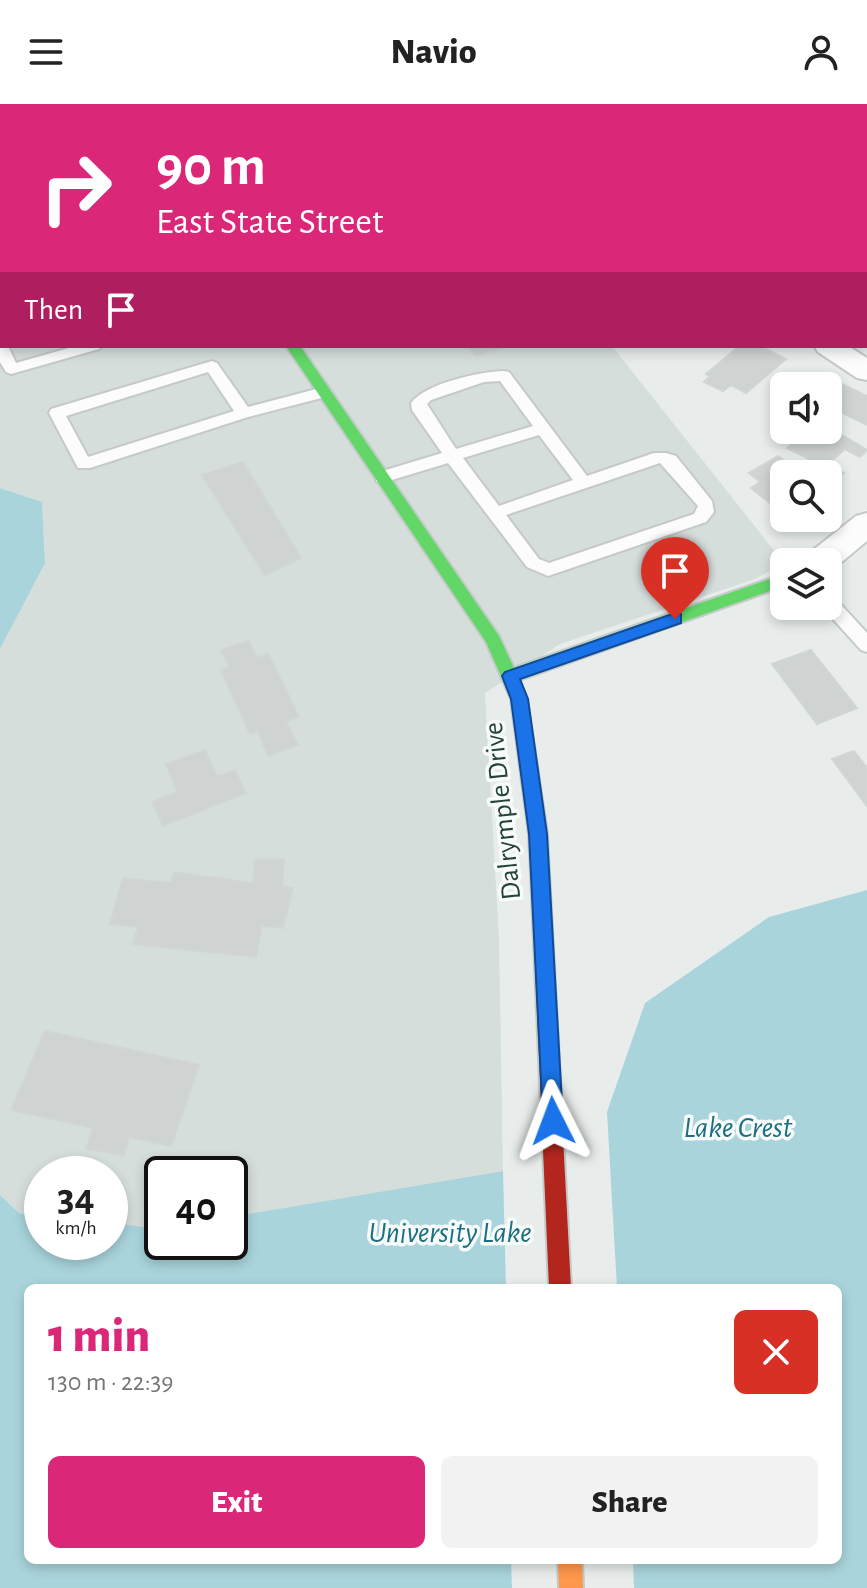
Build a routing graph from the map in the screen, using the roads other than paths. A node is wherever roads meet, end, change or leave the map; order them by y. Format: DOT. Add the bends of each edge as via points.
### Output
graph roads {
  1 [pos="1,348"];
  2 [pos="87,348"];
  3 [pos="294,348"];
  4 [pos="831,348"];
  5 [pos="867,371"];
  6 [pos="324,392"];
  7 [pos="244,413"];
  8 [pos="543,428"];
  9 [pos="452,456"];
  10 [pos="382,477"];
  11 [pos="583,482"];
  12 [pos="495,513"];
  13 [pos="867,524"];
  14 [pos="837,548"];
  15 [pos="770,585"];
  16 [pos="842,617"];
  17 [pos="867,645"];
  18 [pos="511,676"];
  19 [pos="560,1284"];
  20 [pos="570,1564"];
  21 [pos="571,1588"];
  1 -- 2 [label="lane" via="11,369"];
  3 -- 6 [label="street, Dalrymple Drive"];
  4 -- 5 [label="street"];
  6 -- 7 [label="lane"];
  6 -- 10 [label="street, Dalrymple Drive"];
  7 -- 7 [label="lane" via="84,464 57,413 212,366"];
  8 -- 9 [label="lane"];
  8 -- 9 [label="lane" via="504,376 483,377 419,403"];
  8 -- 11 [label="lane"];
  9 -- 10 [label="lane"];
  9 -- 12 [label="lane"];
  10 -- 18 [label="street, Dalrymple Drive" via="493,640"];
  11 -- 12 [label="lane"];
  11 -- 12 [label="lane" via="660,457 670,460 706,512 548,570 533,563"];
  13 -- 14 [label="street"];
  15 -- 18 [label="street"];
  16 -- 17 [label="lane"];
  18 -- 19 [label="street, Dalrymple Drive" via="519,699 538,834"];
  20 -- 21 [label="street"];
}
